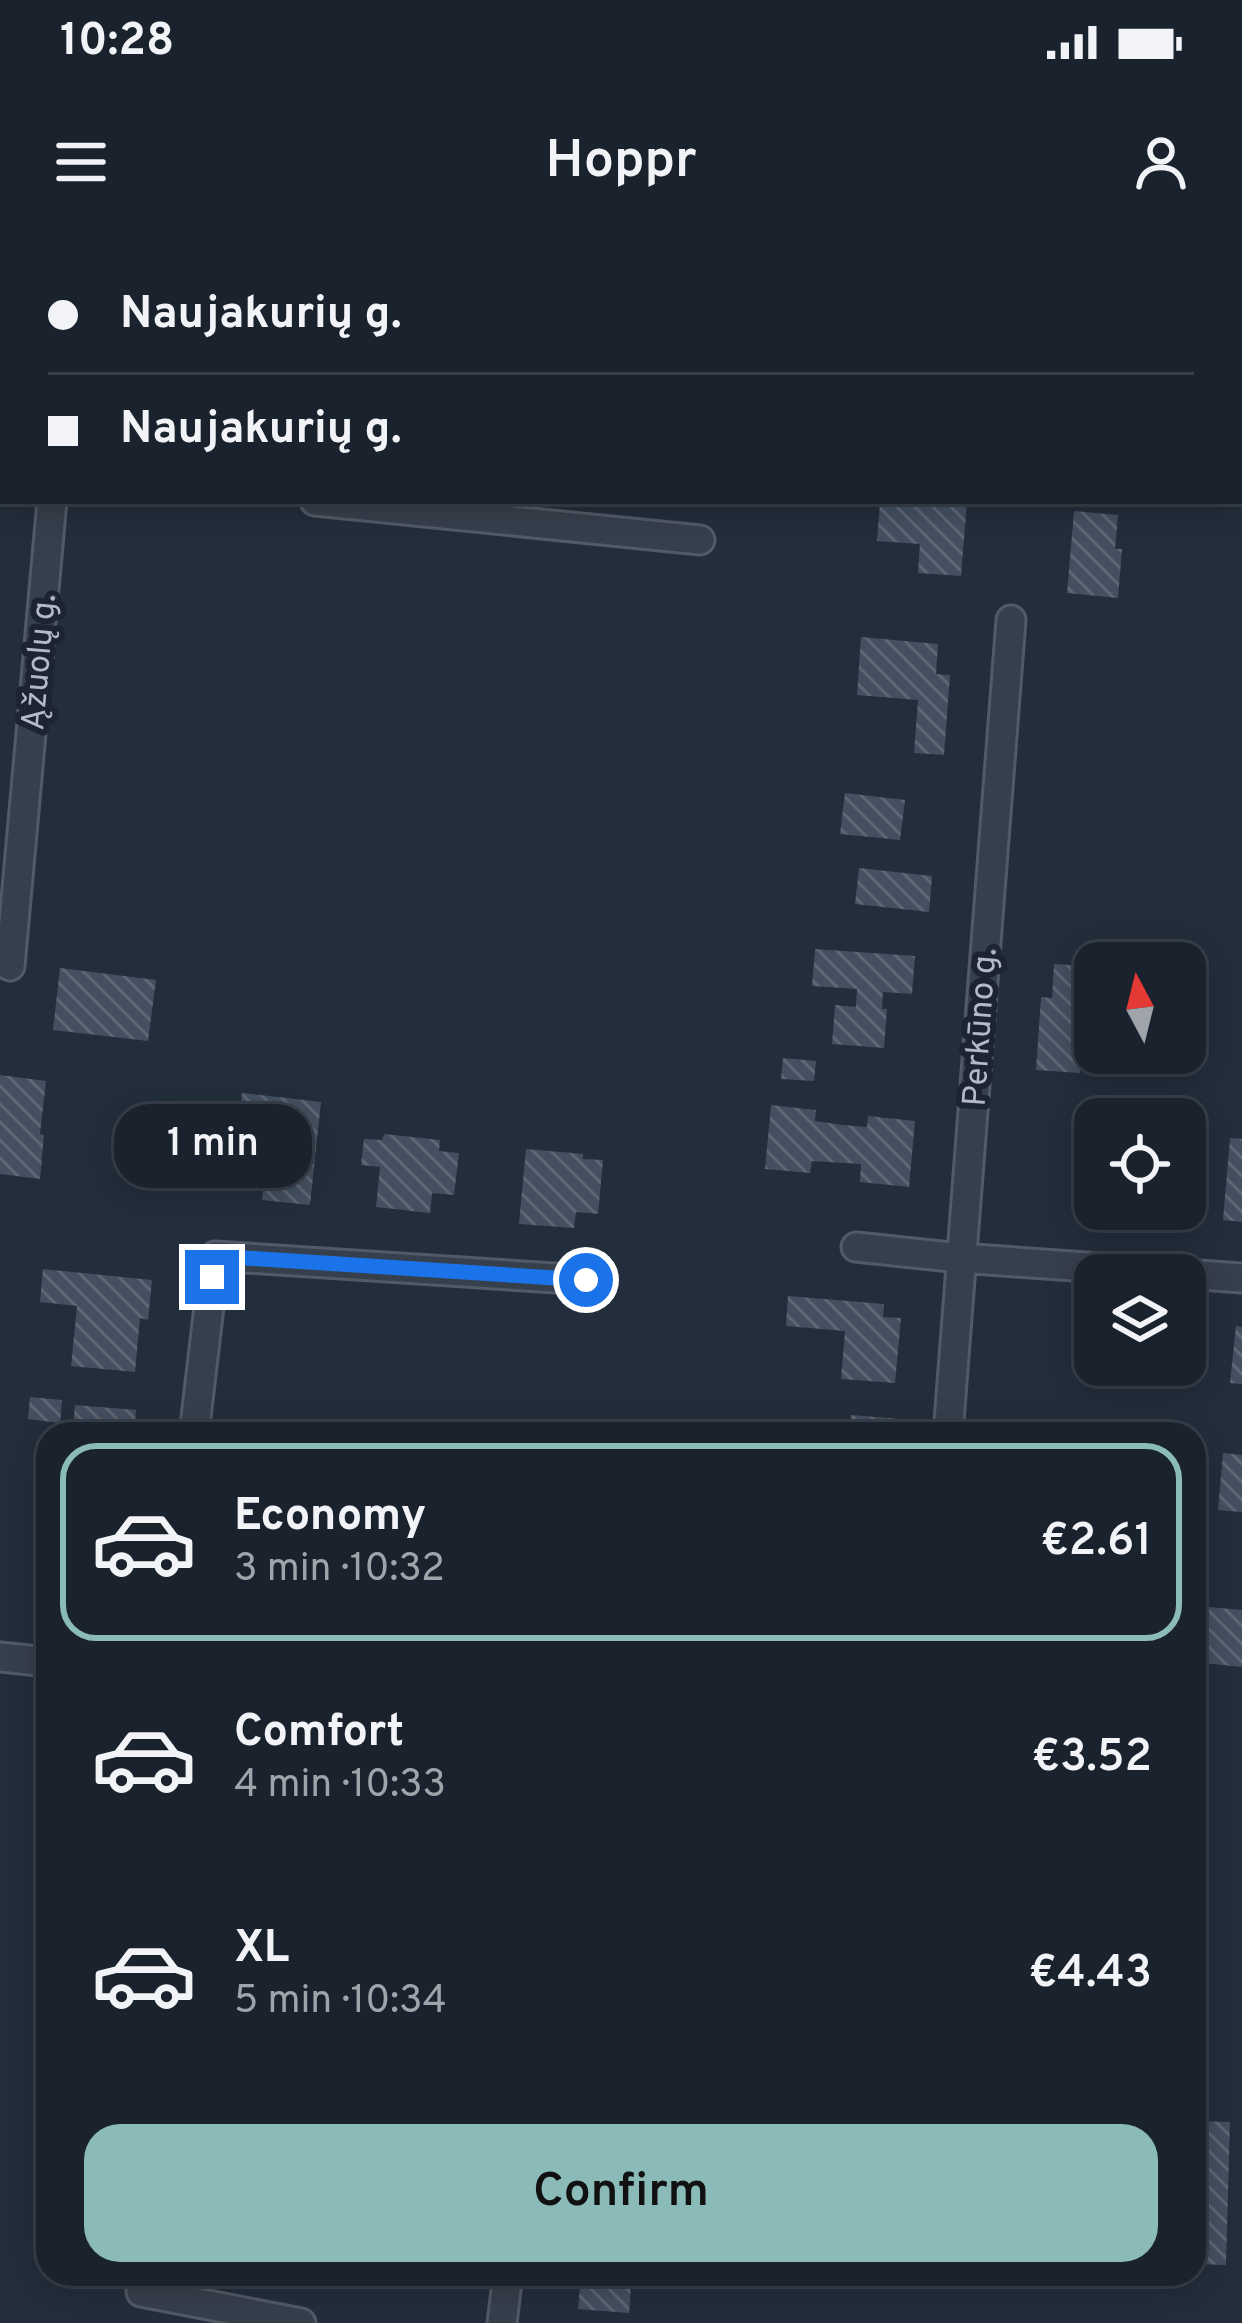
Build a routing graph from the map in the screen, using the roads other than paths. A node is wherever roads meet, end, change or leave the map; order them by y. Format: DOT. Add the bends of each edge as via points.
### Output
graph roads {
  1 [pos="52,504"];
  2 [pos="343,504"];
  3 [pos="700,540"];
  4 [pos="1011,620"];
  5 [pos="10,966"];
  6 [pos="856,1247"];
  7 [pos="960,1258"];
  8 [pos="1242,1278"];
  9 [pos="586,1280"];
  10 [pos="195,1422"];
  11 [pos="949,1422"];
  12 [pos="0,1657"];
  13 [pos="36,1661"];
  14 [pos="141,2286"];
  15 [pos="507,2286"];
  16 [pos="301,2323"];
  17 [pos="502,2323"];
  1 -- 5 [label="street, Ąžuolų g."];
  2 -- 3 [label="street"];
  4 -- 7 [label="street, Perkūno g."];
  6 -- 7 [label="street"];
  7 -- 8 [label="street"];
  7 -- 11 [label="street, Perkūno g."];
  9 -- 10 [label="street" via="215,1256"];
  12 -- 13 [label="street"];
  14 -- 16 [label="street" via="141,2293"];
  15 -- 17 [label="street"];
}
